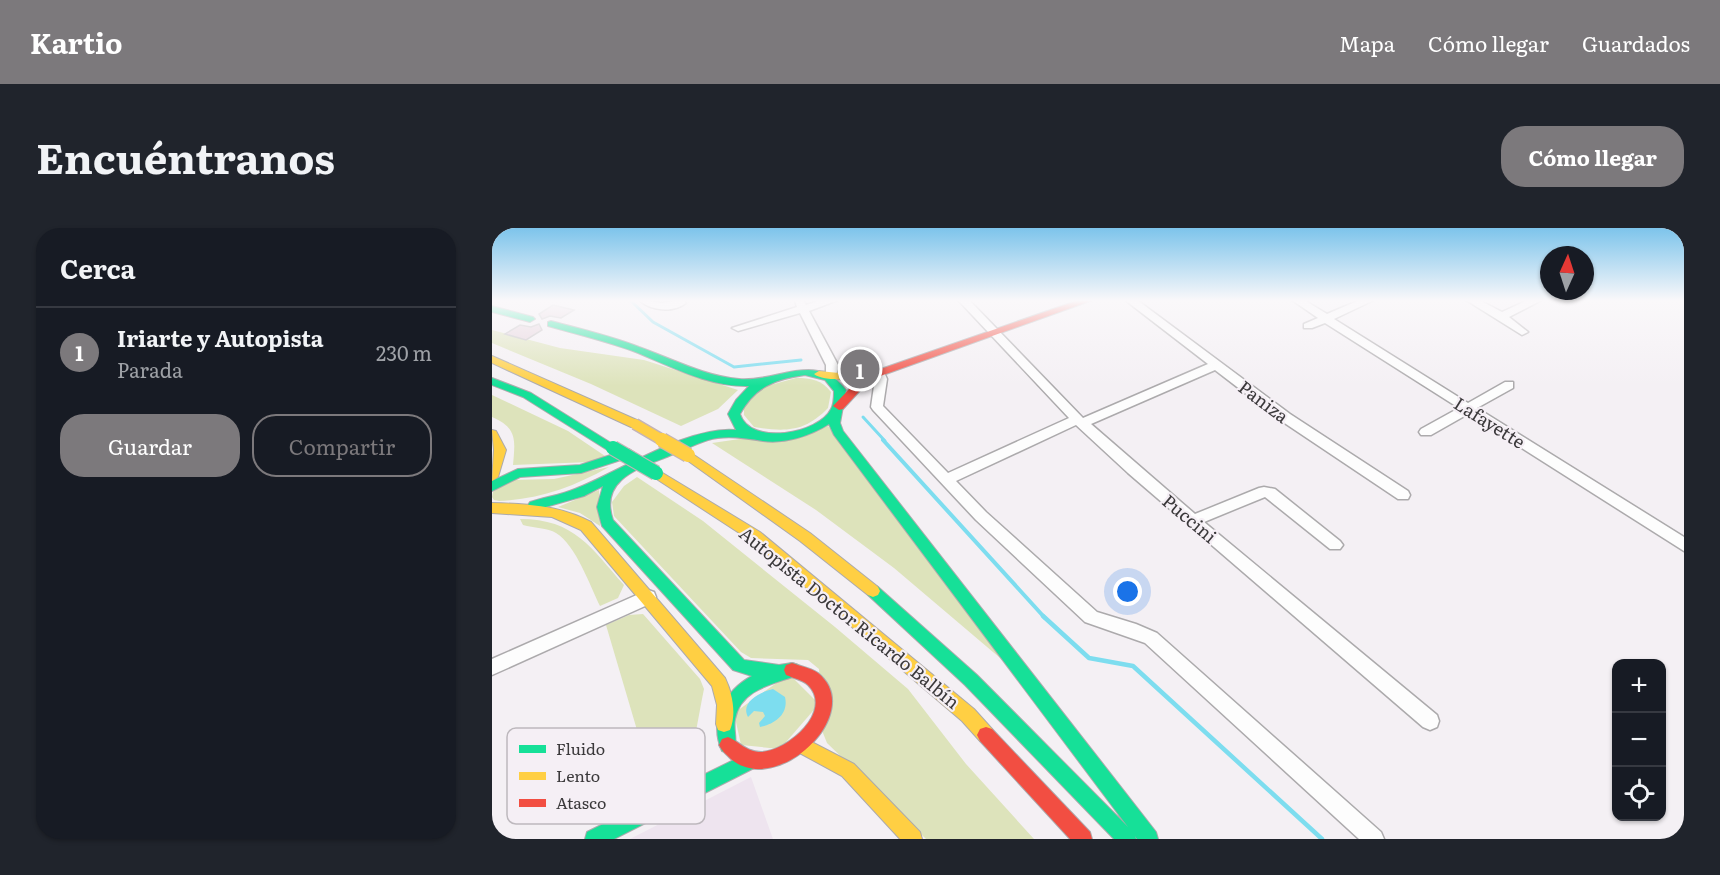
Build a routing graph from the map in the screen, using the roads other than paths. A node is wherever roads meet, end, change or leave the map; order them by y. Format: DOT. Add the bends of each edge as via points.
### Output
graph roads {
  1 [pos="567,329"];
  2 [pos="813,329"];
  3 [pos="990,329"];
  4 [pos="1007,329"];
  5 [pos="1168,329"];
  6 [pos="1343,329"];
  7 [pos="1518,329"];
  8 [pos="1522,332"];
  9 [pos="994,333"];
  10 [pos="492,359"];
  11 [pos="1216,365"];
  12 [pos="879,373"];
  13 [pos="825,375"];
  14 [pos="492,381"];
  15 [pos="761,383"];
  16 [pos="1509,385"];
  17 [pos="741,399"];
  18 [pos="1468,408"];
  19 [pos="837,409"];
  20 [pos="1080,421"];
  21 [pos="1426,432"];
  22 [pos="492,434"];
  23 [pos="752,435"];
  24 [pos="622,471"];
  25 [pos="492,477"];
  26 [pos="945,480"];
  27 [pos="492,486"];
  28 [pos="1403,495"];
  29 [pos="492,508"];
  30 [pos="514,510"];
  31 [pos="492,515"];
  32 [pos="1194,520"];
  33 [pos="1335,545"];
  34 [pos="1684,545"];
  35 [pos="648,597"];
  36 [pos="492,667"];
  37 [pos="776,671"];
  38 [pos="1430,721"];
  39 [pos="724,724"];
  40 [pos="802,745"];
  41 [pos="750,760"];
  42 [pos="705,783"];
  43 [pos="624,824"];
  44 [pos="594,839"];
  45 [pos="914,839"];
  46 [pos="1083,839"];
  47 [pos="1127,839"];
  48 [pos="1149,839"];
  49 [pos="1374,839"];
  1 -- 15 [label="main road" via="637,349 715,382"];
  2 -- 13 [label="street" via="832,365"];
  3 -- 9 [label="street, Puccini"];
  4 -- 9 [label="main road"];
  5 -- 11 [label="street, Paniza"];
  6 -- 18 [label="street, Lafayette"];
  7 -- 8 [label="street"];
  9 -- 12 [label="main road"];
  9 -- 20 [label="street, Puccini"];
  10 -- 47 [label="main road, Autopista Doctor Ricardo Balbín, bridge" via="635,424 773,514 872,590 981,689"];
  11 -- 20 [label="street"];
  11 -- 28 [label="street, Paniza" via="1285,417"];
  12 -- 13 [label="main road"];
  12 -- 19 [label="main road" via="862,382"];
  12 -- 26 [label="street" via="877,407"];
  13 -- 15 [label="main road" via="790,373"];
  13 -- 19 [label="main road" via="840,390"];
  14 -- 46 [label="main road, Autopista Doctor Ricardo Balbín, bridge" via="527,395 755,536 959,707"];
  15 -- 17 [label="main road"];
  16 -- 18 [label="street"];
  17 -- 23 [label="main road" via="735,419"];
  17 -- 27 [label="main road" via="715,420 593,466 518,473"];
  18 -- 21 [label="street"];
  18 -- 34 [label="street, Lafayette"];
  19 -- 23 [label="main road" via="819,425 797,434 781,438"];
  19 -- 48 [label="main road" via="834,423 838,432"];
  20 -- 26 [label="street"];
  20 -- 32 [label="street, Puccini"];
  22 -- 25 [label="main road" via="499,440 501,452"];
  23 -- 24 [label="main road" via="706,436"];
  24 -- 30 [label="main road" via="572,495"];
  24 -- 37 [label="main road" via="604,492 603,513 607,522 739,665"];
  26 -- 49 [label="street" via="1091,617 1151,638"];
  29 -- 30 [label="main road"];
  30 -- 31 [label="main road"];
  30 -- 35 [label="main road" via="556,512 580,521"];
  32 -- 33 [label="street" via="1270,493"];
  32 -- 38 [label="street, Puccini"];
  35 -- 36 [label="street"];
  35 -- 39 [label="main road" via="719,683 725,705"];
  37 -- 39 [label="main road" via="748,685 736,697"];
  37 -- 40 [label="main road" via="805,673 823,690 822,717"];
  39 -- 41 [label="main road" via="729,747"];
  40 -- 41 [label="main road" via="786,755"];
  40 -- 45 [label="main road" via="848,770"];
  41 -- 42 [label="main road"];
  43 -- 44 [label="main road"];
}
